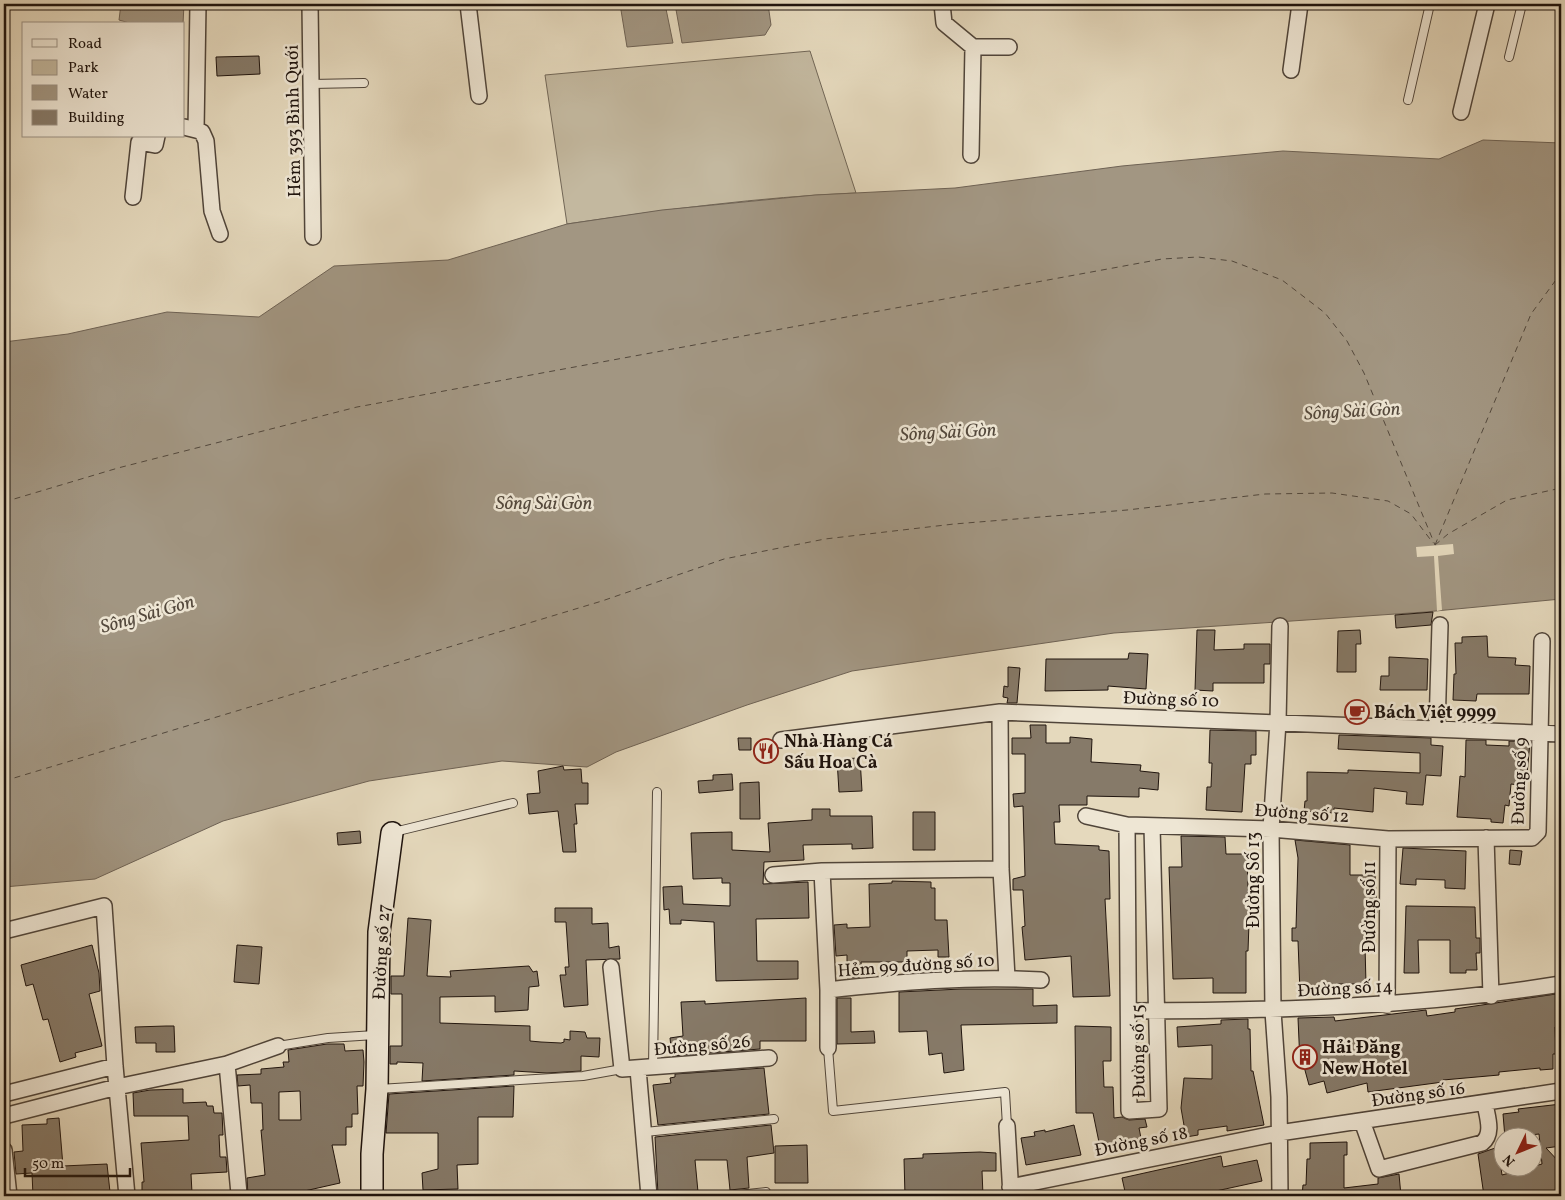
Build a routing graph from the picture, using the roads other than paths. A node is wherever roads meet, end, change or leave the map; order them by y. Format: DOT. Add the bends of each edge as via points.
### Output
graph roads {
  1 [pos="198,4"];
  2 [pos="310,4"];
  3 [pos="468,4"];
  4 [pos="942,4"];
  5 [pos="1300,4"];
  6 [pos="1430,4"];
  7 [pos="1487,4"];
  8 [pos="1522,4"];
  9 [pos="972,47"];
  10 [pos="1009,47"];
  11 [pos="1509,57"];
  12 [pos="1291,70"];
  13 [pos="364,83"];
  14 [pos="311,84"];
  15 [pos="479,96"];
  16 [pos="1408,100"];
  17 [pos="1461,112"];
  18 [pos="190,128"];
  19 [pos="157,138"];
  20 [pos="971,156"];
  21 [pos="133,197"];
  22 [pos="220,234"];
  23 [pos="313,237"];
  24 [pos="1440,625"];
  25 [pos="1280,626"];
  26 [pos="1542,641"];
  27 [pos="1000,712"];
  28 [pos="1278,722"];
  29 [pos="1437,728"];
  30 [pos="1539,733"];
  31 [pos="1561,734"];
  32 [pos="780,740"];
  33 [pos="657,792"];
  34 [pos="513,803"];
  35 [pos="1086,816"];
  36 [pos="1127,825"];
  37 [pos="1152,826"];
  38 [pos="1270,829"];
  39 [pos="392,833"];
  40 [pos="1486,838"];
  41 [pos="1388,839"];
  42 [pos="1001,869"];
  43 [pos="822,871"];
  44 [pos="773,875"];
  45 [pos="1128,923"];
  46 [pos="1154,925"];
  47 [pos="4,932"];
  48 [pos="611,967"];
  49 [pos="1007,978"];
  50 [pos="1040,980"];
  51 [pos="1561,984"];
  52 [pos="828,990"];
  53 [pos="1490,996"];
  54 [pos="1387,1006"];
  55 [pos="1129,1011"];
  56 [pos="1156,1011"];
  57 [pos="1273,1011"];
  58 [pos="377,1035"];
  59 [pos="278,1046"];
  60 [pos="828,1048"];
  61 [pos="769,1058"];
  62 [pos="227,1064"];
  63 [pos="115,1066"];
  64 [pos="646,1068"];
  65 [pos="622,1069"];
  66 [pos="118,1087"];
  67 [pos="377,1089"];
  68 [pos="1561,1091"];
  69 [pos="4,1094"];
  70 [pos="1485,1104"];
  71 [pos="4,1116"];
  72 [pos="774,1118"];
  73 [pos="1362,1121"];
  74 [pos="1007,1126"];
  75 [pos="645,1132"];
  76 [pos="1279,1133"];
  77 [pos="4,1150"];
  78 [pos="766,1192"];
  79 [pos="1011,1192"];
  80 [pos="239,1194"];
  81 [pos="9,1196"];
  82 [pos="127,1196"];
  83 [pos="372,1196"];
  84 [pos="649,1196"];
  85 [pos="728,1196"];
  86 [pos="1280,1196"];
  1 -- 18 [label="street"];
  2 -- 14 [label="street, Hẻm 393 Bình Quới"];
  3 -- 15 [label="street"];
  4 -- 9 [label="street" via="944,23"];
  5 -- 12 [label="street"];
  6 -- 16 [label="lane"];
  7 -- 17 [label="street"];
  8 -- 11 [label="lane"];
  9 -- 10 [label="street"];
  9 -- 20 [label="street"];
  13 -- 14 [label="lane"];
  14 -- 23 [label="street, Hẻm 393 Bình Quới"];
  18 -- 22 [label="street" via="202,132 206,141 212,211"];
  19 -- 21 [label="street" via="155,145 139,142"];
  24 -- 29 [label="street"];
  25 -- 28 [label="street, Đường Số 13"];
  26 -- 30 [label="street, Đường số 9"];
  27 -- 28 [label="street, Đường số 10"];
  27 -- 32 [label="street, Đường số 10"];
  27 -- 42 [label="street, Hẻm 99 đường số 10"];
  28 -- 29 [label="street, Đường số 10"];
  28 -- 38 [label="street, Đường Số 13"];
  29 -- 30 [label="street, Đường số 10"];
  30 -- 31 [label="street, Đường số 10"];
  30 -- 40 [label="street, Đường số 9" via="1538,832 1532,838"];
  33 -- 64 [label="lane"];
  34 -- 39 [label="lane, Đường số 27"];
  35 -- 36 [label="street, Đường số 12"];
  36 -- 37 [label="street, Đường số 12"];
  36 -- 45 [label="street, Đường số 15"];
  37 -- 38 [label="street, Đường số 12"];
  37 -- 46 [label="street, Đường số 15"];
  38 -- 41 [label="street, Đường số 12"];
  38 -- 57 [label="street, Đường Số 13"];
  39 -- 58 [label="street, Đường số 27" via="379,932"];
  40 -- 41 [label="street, Đường số 12"];
  40 -- 53 [label="street, Đường số 9"];
  41 -- 54 [label="street, Đường số 11"];
  42 -- 43 [label="street"];
  42 -- 49 [label="street, Hẻm 99 đường số 10"];
  43 -- 44 [label="street"];
  43 -- 52 [label="street, Hẻm 99 đường số 10"];
  45 -- 46 [label="street"];
  45 -- 55 [label="street, Đường số 15"];
  46 -- 56 [label="street, Đường số 15"];
  47 -- 63 [label="street" via="104,906"];
  48 -- 65 [label="street"];
  49 -- 50 [label="street, Hẻm 99 đường số 10"];
  49 -- 52 [label="street, Hẻm 99 đường số 10"];
  51 -- 53 [label="street, Đường số 14"];
  52 -- 60 [label="street, Hẻm 99 đường số 10"];
  53 -- 54 [label="street, Đường số 14"];
  54 -- 57 [label="street, Đường số 14"];
  55 -- 56 [label="street, Đường số 14"];
  55 -- 56 [label="street, Đường số 15" via="1129,1111 1159,1109"];
  56 -- 57 [label="street, Đường số 14"];
  57 -- 76 [label="street, Đường Số 13"];
  58 -- 59 [label="lane"];
  58 -- 67 [label="street, Đường số 27"];
  59 -- 62 [label="street"];
  60 -- 74 [label="lane" via="833,1111 1005,1092"];
  61 -- 64 [label="street, Đường số 26"];
  62 -- 66 [label="street"];
  62 -- 80 [label="street"];
  63 -- 66 [label="street"];
  63 -- 69 [label="street"];
  64 -- 65 [label="street, Đường số 26"];
  64 -- 75 [label="street, Đường số 26"];
  65 -- 67 [label="lane" via="583,1076"];
  66 -- 71 [label="street"];
  66 -- 82 [label="street"];
  67 -- 83 [label="street, Đường số 27"];
  68 -- 70 [label="street, Đường số 16"];
  70 -- 73 [label="street, Đường số 16"];
  70 -- 73 [label="street" via="1489,1132 1482,1143 1379,1169"];
  72 -- 75 [label="lane"];
  73 -- 76 [label="street, Đường số 16"];
  74 -- 79 [label="street"];
  75 -- 84 [label="street, Đường số 26"];
  76 -- 79 [label="street, Đường số 18"];
  76 -- 86 [label="street, Đường Số 13"];
  77 -- 81 [label="street"];
  78 -- 85 [label="lane"];
}
